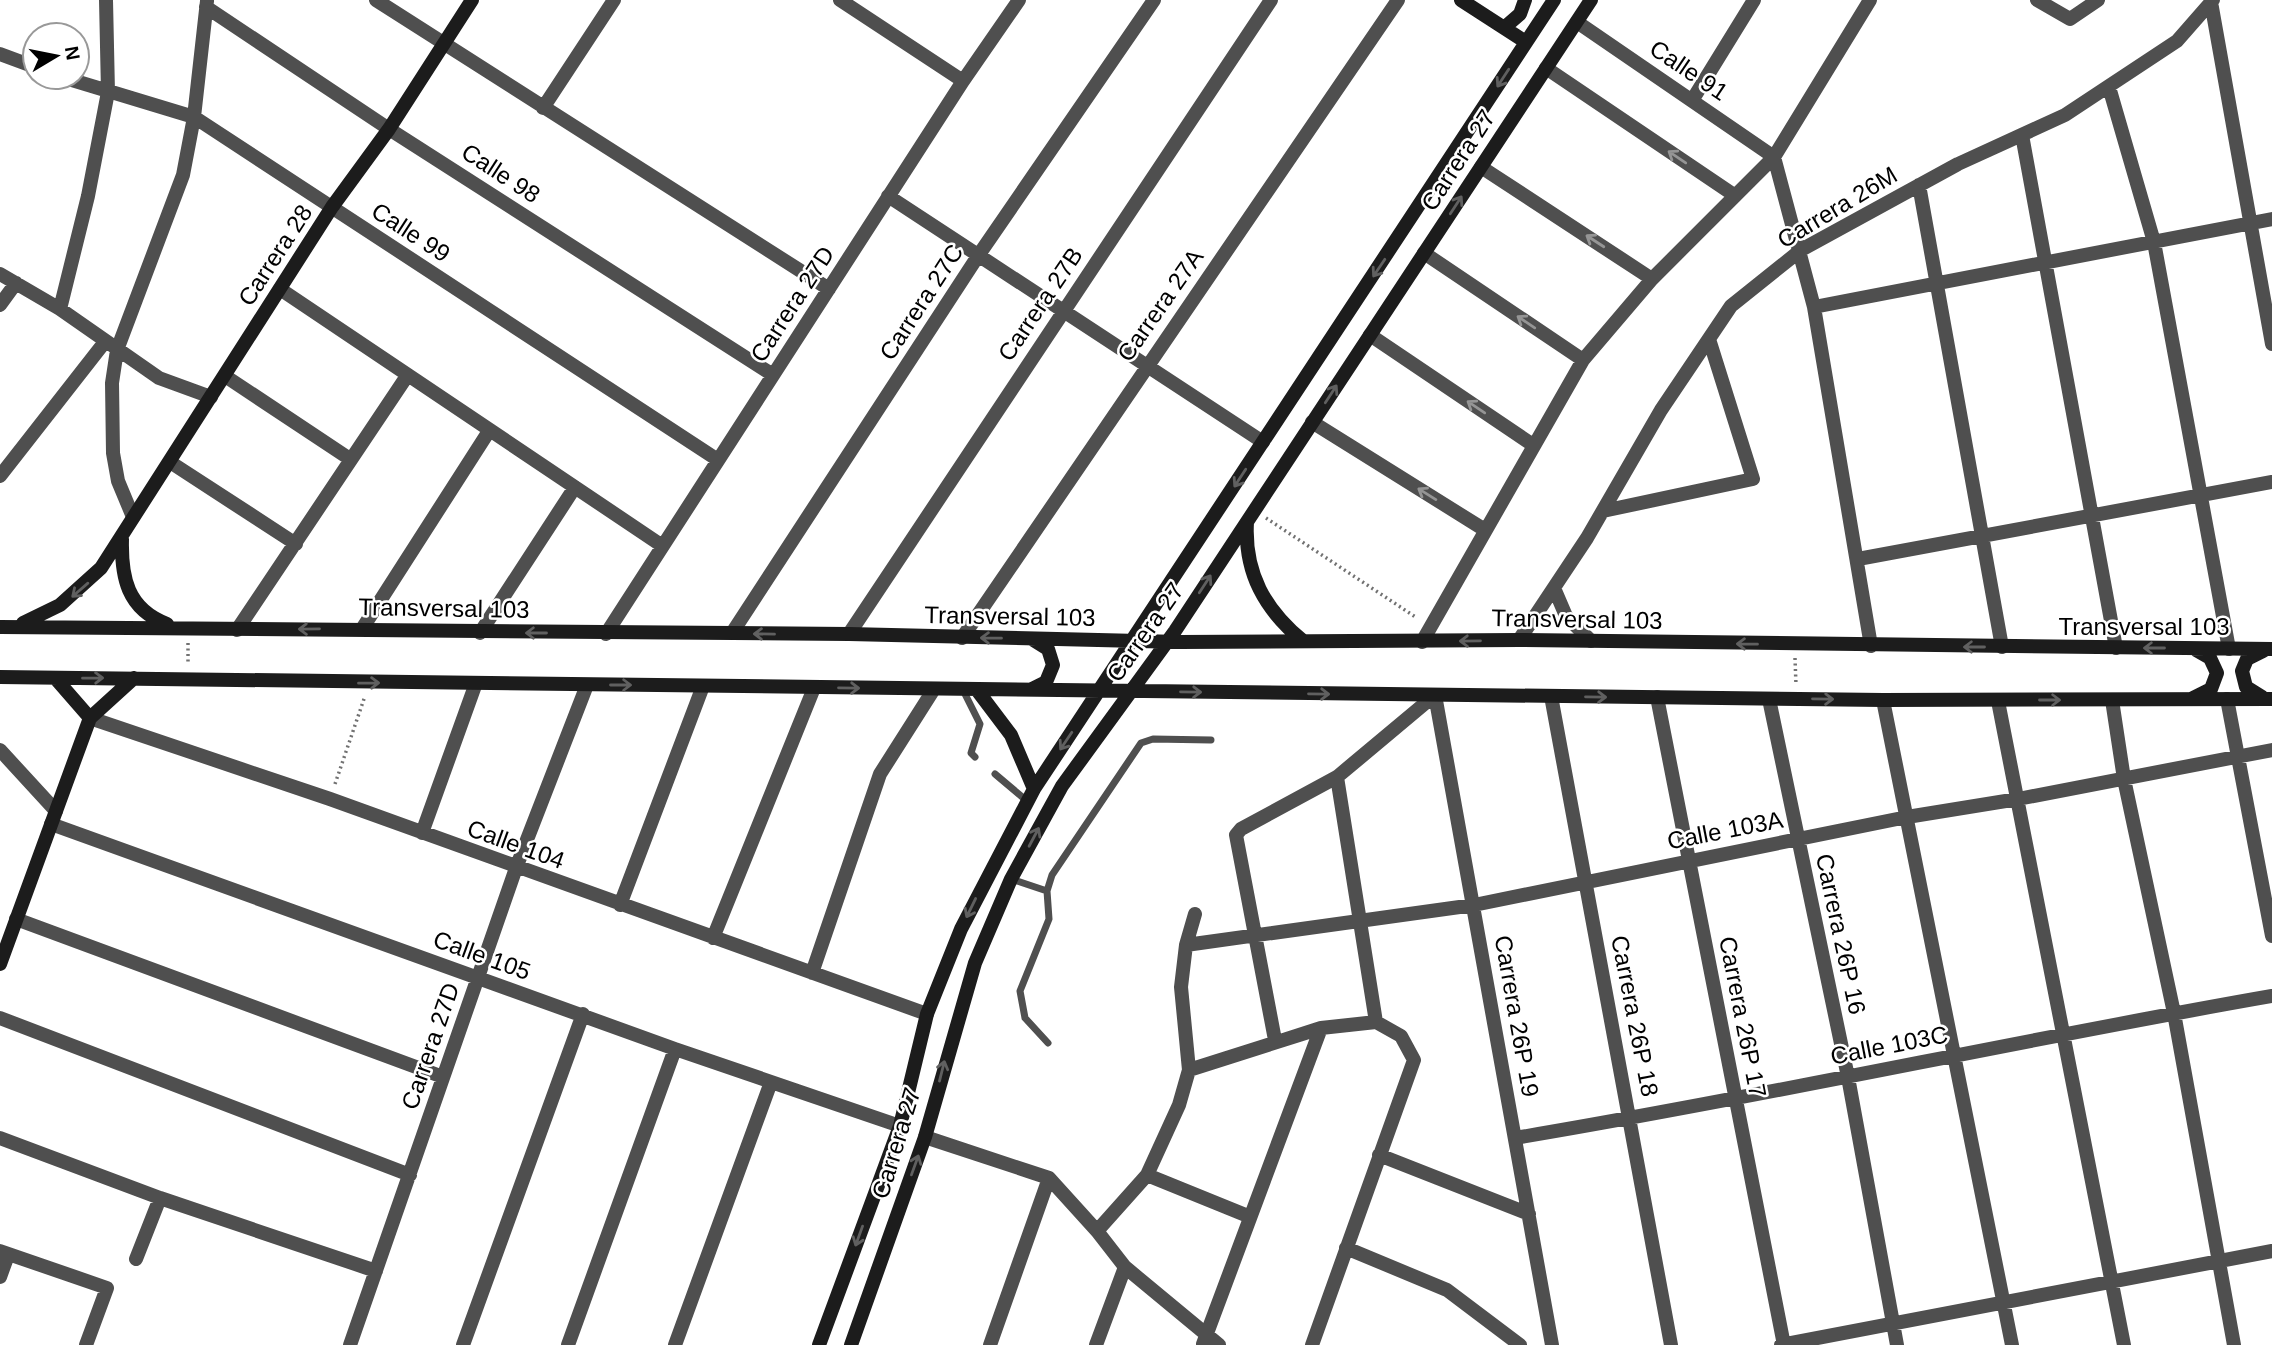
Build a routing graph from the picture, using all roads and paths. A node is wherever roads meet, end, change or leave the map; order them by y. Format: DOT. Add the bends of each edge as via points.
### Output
graph roads {
  1 [pos="106,0"];
  2 [pos="376,0"];
  3 [pos="472,0"];
  4 [pos="614,0"];
  5 [pos="840,0"];
  6 [pos="1019,0"];
  7 [pos="1154,0"];
  8 [pos="1271,0"];
  9 [pos="1398,0"];
  10 [pos="1461,0"];
  11 [pos="1525,0"];
  12 [pos="1533,0"];
  13 [pos="1591,0"];
  14 [pos="1754,0"];
  15 [pos="1870,0"];
  16 [pos="2037,0"];
  17 [pos="2098,0"];
  18 [pos="2212,1"];
  19 [pos="207,3"];
  20 [pos="1551,5"];
  21 [pos="1577,22"];
  22 [pos="1505,27"];
  23 [pos="1527,42"];
  24 [pos="444,45"];
  25 [pos="0,54"];
  26 [pos="21,62"];
  27 [pos="1546,68"];
  28 [pos="963,81"];
  29 [pos="91,86"];
  30 [pos="2109,87"];
  31 [pos="108,92"];
  32 [pos="1693,99"];
  33 [pos="543,108"];
  34 [pos="194,117"];
  35 [pos="389,129"];
  36 [pos="2022,135"];
  37 [pos="1774,157"];
  38 [pos="1481,167"];
  39 [pos="1919,185"];
  40 [pos="1734,195"];
  41 [pos="888,197"];
  42 [pos="332,207"];
  43 [pos="2272,219"];
  44 [pos="2249,224"];
  45 [pos="2154,242"];
  46 [pos="1799,244"];
  47 [pos="1424,253"];
  48 [pos="978,256"];
  49 [pos="2046,262"];
  50 [pos="0,274"];
  51 [pos="1652,279"];
  52 [pos="1937,282"];
  53 [pos="16,283"];
  54 [pos="280,289"];
  55 [pos="829,289"];
  56 [pos="0,305"];
  57 [pos="1814,307"];
  58 [pos="61,309"];
  59 [pos="1061,312"];
  60 [pos="1370,335"];
  61 [pos="1709,339"];
  62 [pos="2272,344"];
  63 [pos="111,346"];
  64 [pos="1583,360"];
  65 [pos="1145,366"];
  66 [pos="773,375"];
  67 [pos="225,376"];
  68 [pos="407,376"];
  69 [pos="211,397"];
  70 [pos="1312,422"];
  71 [pos="489,431"];
  72 [pos="1264,442"];
  73 [pos="1533,445"];
  74 [pos="350,459"];
  75 [pos="718,460"];
  76 [pos="170,462"];
  77 [pos="0,476"];
  78 [pos="2272,482"];
  79 [pos="575,487"];
  80 [pos="2202,495"];
  81 [pos="1603,511"];
  82 [pos="1251,516"];
  83 [pos="2093,516"];
  84 [pos="133,517"];
  85 [pos="1485,530"];
  86 [pos="1984,536"];
  87 [pos="122,537"];
  88 [pos="296,544"];
  89 [pos="661,545"];
  90 [pos="1858,559"];
  91 [pos="1554,588"];
  92 [pos="5,626"];
  93 [pos="1431,626"];
  94 [pos="183,627"];
  95 [pos="362,629"];
  96 [pos="237,630"];
  97 [pos="480,633"];
  98 [pos="732,633"];
  99 [pos="606,634"];
  100 [pos="849,634"];
  101 [pos="962,638"];
  102 [pos="1028,639"];
  103 [pos="1133,640"];
  104 [pos="1519,640"];
  105 [pos="1168,641"];
  106 [pos="1303,641"];
  107 [pos="1591,641"];
  108 [pos="1422,642"];
  109 [pos="1795,646"];
  110 [pos="1871,646"];
  111 [pos="2002,647"];
  112 [pos="2116,648"];
  113 [pos="2192,648"];
  114 [pos="2229,649"];
  115 [pos="2272,649"];
  116 [pos="0,677"];
  117 [pos="134,678"];
  118 [pos="56,679"];
  119 [pos="188,679"];
  120 [pos="476,683"];
  121 [pos="369,684"];
  122 [pos="587,685"];
  123 [pos="703,686"];
  124 [pos="814,688"];
  125 [pos="934,689"];
  126 [pos="970,690"];
  127 [pos="1030,690"];
  128 [pos="1099,692"];
  129 [pos="1131,692"];
  130 [pos="1435,695"];
  131 [pos="1551,696"];
  132 [pos="1657,697"];
  133 [pos="2272,698"];
  134 [pos="1769,699"];
  135 [pos="1796,699"];
  136 [pos="2192,699"];
  137 [pos="2227,699"];
  138 [pos="1884,700"];
  139 [pos="2112,700"];
  140 [pos="1998,701"];
  141 [pos="90,718"];
  142 [pos="1210,740"];
  143 [pos="0,750"];
  144 [pos="2272,750"];
  145 [pos="975,757"];
  146 [pos="2238,759"];
  147 [pos="995,774"];
  148 [pos="1336,777"];
  149 [pos="2124,779"];
  150 [pos="1031,795"];
  151 [pos="330,799"];
  152 [pos="2018,799"];
  153 [pos="1907,817"];
  154 [pos="53,818"];
  155 [pos="422,834"];
  156 [pos="1798,839"];
  157 [pos="1689,860"];
  158 [pos="516,868"];
  159 [pos="1011,879"];
  160 [pos="1587,881"];
  161 [pos="1047,891"];
  162 [pos="620,905"];
  163 [pos="1474,905"];
  164 [pos="1195,914"];
  165 [pos="16,919"];
  166 [pos="1360,922"];
  167 [pos="2272,936"];
  168 [pos="713,938"];
  169 [pos="1255,938"];
  170 [pos="1186,945"];
  171 [pos="0,964"];
  172 [pos="811,973"];
  173 [pos="478,978"];
  174 [pos="2272,996"];
  175 [pos="2174,1013"];
  176 [pos="583,1014"];
  177 [pos="927,1014"];
  178 [pos="0,1018"];
  179 [pos="1376,1023"];
  180 [pos="1321,1028"];
  181 [pos="2063,1034"];
  182 [pos="1275,1040"];
  183 [pos="1048,1043"];
  184 [pos="675,1049"];
  185 [pos="1955,1056"];
  186 [pos="1189,1070"];
  187 [pos="443,1077"];
  188 [pos="1848,1077"];
  189 [pos="771,1082"];
  190 [pos="1736,1100"];
  191 [pos="1632,1119"];
  192 [pos="900,1126"];
  193 [pos="925,1137"];
  194 [pos="0,1138"];
  195 [pos="1515,1138"];
  196 [pos="1379,1155"];
  197 [pos="410,1175"];
  198 [pos="1147,1175"];
  199 [pos="1049,1178"];
  200 [pos="160,1198"];
  201 [pos="1529,1214"];
  202 [pos="1248,1216"];
  203 [pos="1097,1231"];
  204 [pos="1346,1248"];
  205 [pos="2272,1251"];
  206 [pos="4,1253"];
  207 [pos="136,1259"];
  208 [pos="2218,1262"];
  209 [pos="1125,1267"];
  210 [pos="376,1271"];
  211 [pos="0,1277"];
  212 [pos="2111,1281"];
  213 [pos="2005,1304"];
  214 [pos="1893,1322"];
  215 [pos="1204,1340"];
  216 [pos="86,1345"];
  217 [pos="350,1345"];
  218 [pos="463,1345"];
  219 [pos="568,1345"];
  220 [pos="675,1345"];
  221 [pos="819,1345"];
  222 [pos="851,1345"];
  223 [pos="990,1345"];
  224 [pos="1096,1345"];
  225 [pos="1219,1345"];
  226 [pos="1312,1345"];
  227 [pos="1520,1345"];
  228 [pos="1552,1345"];
  229 [pos="1671,1345"];
  230 [pos="1783,1345"];
  231 [pos="1897,1345"];
  232 [pos="2012,1345"];
  233 [pos="2124,1345"];
  234 [pos="2234,1345"];
  1 -- 31 [label="street"];
  2 -- 24 [label="street"];
  3 -- 24 [label="street, Carrera 28"];
  4 -- 33 [label="street"];
  5 -- 28 [label="street"];
  6 -- 28 [label="street, Carrera 27D"];
  7 -- 48 [label="street, Carrera 27C"];
  8 -- 59 [label="street, Carrera 27B"];
  9 -- 65 [label="street, Carrera 27A"];
  10 -- 22 [label="street"];
  11 -- 22 [label="street" via="1520,14"];
  12 -- 20 [label="street"];
  13 -- 21 [label="street, Carrera 27"];
  14 -- 32 [label="street"];
  15 -- 37 [label="street"];
  16 -- 17 [label="street" via="2070,19"];
  18 -- 30 [label="street, Carrera 26M" via="2177,41"];
  18 -- 44 [label="street"];
  19 -- 34 [label="street"];
  19 -- 35 [label="street, Calle 98"];
  20 -- 23 [label="street, Carrera 27"];
  21 -- 27 [label="street, Carrera 27"];
  21 -- 32 [label="street, Calle 91"];
  22 -- 23 [label="street"];
  23 -- 72 [label="street, Carrera 27, one-way"];
  24 -- 33 [label="street"];
  24 -- 35 [label="street, Carrera 28"];
  25 -- 26 [label="street"];
  27 -- 38 [label="street, Carrera 27"];
  40 -- 27 [label="street, one-way"];
  28 -- 41 [label="street, Carrera 27D"];
  29 -- 31 [label="street, Calle 99"];
  30 -- 36 [label="street, Carrera 26M" via="2066,115"];
  30 -- 45 [label="street"];
  31 -- 34 [label="street, Calle 99"];
  31 -- 58 [label="street"];
  32 -- 37 [label="street, Calle 91"];
  33 -- 55 [label="street"];
  34 -- 42 [label="street, Calle 99"];
  34 -- 63 [label="street" via="183,175"];
  35 -- 42 [label="street, Carrera 28"];
  35 -- 66 [label="street, Calle 98"];
  36 -- 39 [label="street, Carrera 26M"];
  36 -- 49 [label="street"];
  37 -- 40 [label="street"];
  37 -- 46 [label="street"];
  47 -- 38 [label="street, Carrera 27, one-way"];
  51 -- 38 [label="street, one-way"];
  39 -- 46 [label="street, Carrera 26M"];
  39 -- 52 [label="street"];
  40 -- 51 [label="street"];
  41 -- 48 [label="street"];
  41 -- 55 [label="street, Carrera 27D"];
  42 -- 54 [label="street, Carrera 28"];
  42 -- 75 [label="street, Calle 99"];
  43 -- 44 [label="street"];
  44 -- 45 [label="street"];
  44 -- 62 [label="street"];
  45 -- 49 [label="street"];
  45 -- 80 [label="street"];
  46 -- 57 [label="street"];
  46 -- 61 [label="street, Carrera 26M" via="1731,306"];
  47 -- 60 [label="street, Carrera 27"];
  64 -- 47 [label="street, one-way"];
  48 -- 59 [label="street"];
  48 -- 98 [label="street, Carrera 27C"];
  49 -- 52 [label="street"];
  49 -- 83 [label="street"];
  50 -- 53 [label="street"];
  51 -- 64 [label="street"];
  52 -- 57 [label="street"];
  52 -- 86 [label="street"];
  53 -- 56 [label="street"];
  53 -- 58 [label="street"];
  54 -- 67 [label="street, Carrera 28"];
  54 -- 68 [label="street"];
  55 -- 66 [label="street, Carrera 27D"];
  57 -- 90 [label="street"];
  58 -- 63 [label="street"];
  59 -- 65 [label="street"];
  59 -- 100 [label="street, Carrera 27B"];
  70 -- 60 [label="street, Carrera 27, one-way"];
  73 -- 60 [label="street, one-way"];
  61 -- 81 [label="street, Carrera 26M" via="1661,410"];
  61 -- 81 [label="street" via="1753,479"];
  63 -- 69 [label="street" via="159,378"];
  63 -- 77 [label="street"];
  63 -- 84 [label="street" via="113,453 118,481"];
  64 -- 73 [label="street"];
  65 -- 72 [label="street"];
  65 -- 101 [label="street, Carrera 27A"];
  66 -- 75 [label="street, Carrera 27D"];
  67 -- 69 [label="street, Carrera 28"];
  67 -- 74 [label="street"];
  68 -- 71 [label="street"];
  68 -- 74 [label="street"];
  69 -- 76 [label="street, Carrera 28"];
  70 -- 82 [label="street, Carrera 27"];
  85 -- 70 [label="street, one-way"];
  71 -- 79 [label="street"];
  71 -- 95 [label="street"];
  72 -- 103 [label="street, Carrera 27, one-way"];
  73 -- 85 [label="street"];
  74 -- 88 [label="street"];
  75 -- 89 [label="street, Carrera 27D"];
  76 -- 84 [label="street, Carrera 28"];
  76 -- 88 [label="street"];
  78 -- 80 [label="street"];
  79 -- 89 [label="street"];
  79 -- 97 [label="street"];
  80 -- 83 [label="street"];
  80 -- 114 [label="street"];
  81 -- 91 [label="street, Carrera 26M"];
  82 -- 93 [label="path"];
  105 -- 82 [label="street, Carrera 27, one-way"];
  82 -- 106 [label="street" via="1246,540 1262,598 1280,622"];
  83 -- 86 [label="street"];
  83 -- 112 [label="street"];
  84 -- 87 [label="street, Carrera 28"];
  85 -- 93 [label="street"];
  86 -- 90 [label="street"];
  86 -- 111 [label="street"];
  87 -- 92 [label="street, Carrera 28, one-way" via="75,595 44,614"];
  87 -- 94 [label="street, Carrera 28" via="121,568 131,596 151,617"];
  88 -- 96 [label="street"];
  89 -- 99 [label="street, Carrera 27D"];
  90 -- 110 [label="street"];
  91 -- 104 [label="street, Carrera 26M"];
  91 -- 107 [label="street" via="1566,617"];
  92 -- 94 [label="street, Transversal 103"];
  93 -- 108 [label="street"];
  94 -- 96 [label="street, Transversal 103"];
  94 -- 119 [label="path"];
  95 -- 96 [label="street, Transversal 103, one-way"];
  95 -- 97 [label="street, Transversal 103"];
  99 -- 97 [label="street, Transversal 103, one-way"];
  98 -- 99 [label="street, Transversal 103"];
  100 -- 98 [label="street, Transversal 103, one-way"];
  100 -- 101 [label="street, Transversal 103"];
  102 -- 101 [label="street, Transversal 103, one-way"];
  102 -- 103 [label="street, Transversal 103"];
  102 -- 127 [label="street" via="1044,645 1053,665 1046,682"];
  103 -- 105 [label="street, Transversal 103"];
  103 -- 128 [label="street, Carrera 27"];
  104 -- 107 [label="street, Transversal 103"];
  104 -- 108 [label="street, Transversal 103, one-way"];
  105 -- 106 [label="street, Transversal 103"];
  105 -- 129 [label="street, Carrera 27"];
  106 -- 108 [label="street, Transversal 103"];
  109 -- 107 [label="street, Transversal 103, one-way"];
  109 -- 110 [label="street, Transversal 103"];
  109 -- 135 [label="path"];
  111 -- 110 [label="street, Transversal 103, one-way"];
  111 -- 112 [label="street, Transversal 103"];
  113 -- 112 [label="street, Transversal 103, one-way"];
  113 -- 114 [label="street, Transversal 103"];
  113 -- 136 [label="street" via="2210,659 2217,673 2210,689"];
  114 -- 115 [label="street, Transversal 103"];
  115 -- 133 [label="street" via="2251,655 2242,671 2252,692"];
  116 -- 118 [label="street"];
  118 -- 117 [label="street, one-way"];
  117 -- 119 [label="street"];
  117 -- 141 [label="street"];
  118 -- 141 [label="street"];
  119 -- 121 [label="street"];
  121 -- 120 [label="street, one-way"];
  120 -- 122 [label="street"];
  120 -- 155 [label="street"];
  121 -- 151 [label="path"];
  122 -- 123 [label="street, one-way"];
  122 -- 158 [label="street, Carrera 27D"];
  123 -- 124 [label="street"];
  123 -- 162 [label="street"];
  124 -- 125 [label="street, one-way"];
  124 -- 168 [label="street"];
  125 -- 126 [label="street"];
  125 -- 172 [label="street" via="880,774"];
  126 -- 127 [label="street"];
  126 -- 145 [label="lane" via="981,724 971,753"];
  126 -- 150 [label="street" via="1011,735"];
  127 -- 128 [label="street"];
  128 -- 129 [label="street"];
  128 -- 150 [label="street, Carrera 27, one-way"];
  129 -- 130 [label="street, one-way"];
  159 -- 129 [label="street, Carrera 27, one-way" via="1062,786"];
  130 -- 131 [label="street"];
  130 -- 148 [label="street"];
  130 -- 163 [label="street, Carrera 26P 19"];
  131 -- 132 [label="street, one-way"];
  131 -- 160 [label="street, Carrera 26P 18"];
  132 -- 134 [label="street"];
  132 -- 157 [label="street, Carrera 26P 17"];
  133 -- 137 [label="street"];
  134 -- 135 [label="street"];
  134 -- 156 [label="street, Carrera 26P 16"];
  135 -- 138 [label="street, one-way"];
  136 -- 137 [label="street"];
  136 -- 139 [label="street"];
  137 -- 146 [label="street"];
  138 -- 140 [label="street"];
  138 -- 153 [label="street"];
  140 -- 139 [label="street, one-way"];
  139 -- 149 [label="street"];
  140 -- 152 [label="street"];
  141 -- 151 [label="street, Calle 104"];
  141 -- 154 [label="street"];
  142 -- 161 [label="lane" via="1153,738 1140,743 1052,875"];
  143 -- 154 [label="street"];
  144 -- 146 [label="street, Calle 103A"];
  146 -- 149 [label="street, Calle 103A"];
  146 -- 167 [label="street"];
  147 -- 150 [label="lane"];
  148 -- 166 [label="street"];
  148 -- 169 [label="street" via="1241,829 1236,844"];
  149 -- 152 [label="street, Calle 103A"];
  149 -- 175 [label="street"];
  150 -- 177 [label="street, Carrera 27, one-way" via="961,929"];
  151 -- 155 [label="street, Calle 104"];
  152 -- 153 [label="street, Calle 103A"];
  152 -- 181 [label="street"];
  153 -- 156 [label="street, Calle 103A"];
  153 -- 185 [label="street"];
  154 -- 165 [label="street"];
  154 -- 173 [label="street, Calle 105"];
  155 -- 158 [label="street, Calle 104"];
  156 -- 157 [label="street, Calle 103A"];
  156 -- 188 [label="street, Carrera 26P 16"];
  157 -- 160 [label="street, Calle 103A"];
  157 -- 190 [label="street, Carrera 26P 17"];
  158 -- 162 [label="street, Calle 104"];
  158 -- 173 [label="street, Carrera 27D"];
  159 -- 161 [label="lane"];
  193 -- 159 [label="street, Carrera 27, one-way" via="975,962"];
  160 -- 163 [label="street, Calle 103A"];
  160 -- 191 [label="street, Carrera 26P 18"];
  161 -- 183 [label="lane" via="1049,919 1020,991 1025,1018"];
  162 -- 168 [label="street, Calle 104"];
  163 -- 166 [label="street, Calle 103A"];
  163 -- 195 [label="street, Carrera 26P 19"];
  164 -- 170 [label="street"];
  165 -- 171 [label="street"];
  165 -- 187 [label="street"];
  166 -- 169 [label="street, Calle 103A"];
  166 -- 179 [label="street"];
  168 -- 172 [label="street, Calle 104"];
  169 -- 170 [label="street, Calle 103A"];
  169 -- 182 [label="street"];
  170 -- 186 [label="street" via="1181,987"];
  172 -- 177 [label="street, Calle 104"];
  173 -- 176 [label="street, Calle 105"];
  173 -- 187 [label="street, Carrera 27D"];
  174 -- 175 [label="street, Calle 103C"];
  175 -- 181 [label="street, Calle 103C"];
  175 -- 208 [label="street"];
  176 -- 184 [label="street, Calle 105"];
  176 -- 218 [label="street"];
  177 -- 192 [label="street, Carrera 27"];
  178 -- 197 [label="street"];
  179 -- 180 [label="street"];
  179 -- 196 [label="street" via="1401,1036 1414,1060"];
  180 -- 182 [label="street"];
  180 -- 202 [label="street"];
  181 -- 185 [label="street, Calle 103C"];
  181 -- 212 [label="street"];
  182 -- 186 [label="street"];
  184 -- 189 [label="street, Calle 105"];
  184 -- 219 [label="street"];
  185 -- 188 [label="street, Calle 103C"];
  185 -- 213 [label="street"];
  186 -- 198 [label="street" via="1179,1105"];
  187 -- 197 [label="street, Carrera 27D"];
  188 -- 190 [label="street, Calle 103C"];
  188 -- 214 [label="street, Carrera 26P 16"];
  189 -- 192 [label="street, Calle 105"];
  189 -- 220 [label="street"];
  190 -- 191 [label="street, Calle 103C"];
  190 -- 230 [label="street, Carrera 26P 17"];
  191 -- 195 [label="street, Calle 103C"];
  191 -- 229 [label="street, Carrera 26P 18"];
  192 -- 221 [label="street, Carrera 27, one-way"];
  193 -- 199 [label="street"];
  222 -- 193 [label="street, Carrera 27, one-way"];
  194 -- 200 [label="street"];
  195 -- 201 [label="street, Carrera 26P 19"];
  196 -- 201 [label="street"];
  196 -- 204 [label="street"];
  197 -- 210 [label="street, Carrera 27D"];
  198 -- 202 [label="street"];
  198 -- 203 [label="street"];
  199 -- 203 [label="street"];
  199 -- 223 [label="street"];
  200 -- 207 [label="street"];
  200 -- 210 [label="street"];
  201 -- 228 [label="street, Carrera 26P 19"];
  202 -- 215 [label="street"];
  203 -- 209 [label="street"];
  204 -- 226 [label="street"];
  204 -- 227 [label="street" via="1447,1290"];
  205 -- 208 [label="street"];
  206 -- 211 [label="street"];
  206 -- 216 [label="street" via="107,1289"];
  208 -- 212 [label="street"];
  208 -- 234 [label="street"];
  209 -- 215 [label="street"];
  209 -- 224 [label="street"];
  210 -- 217 [label="street, Carrera 27D"];
  212 -- 213 [label="street"];
  212 -- 233 [label="street"];
  213 -- 214 [label="street"];
  213 -- 232 [label="street"];
  214 -- 230 [label="street"];
  214 -- 231 [label="street, Carrera 26P 16"];
  215 -- 225 [label="street"];
}
